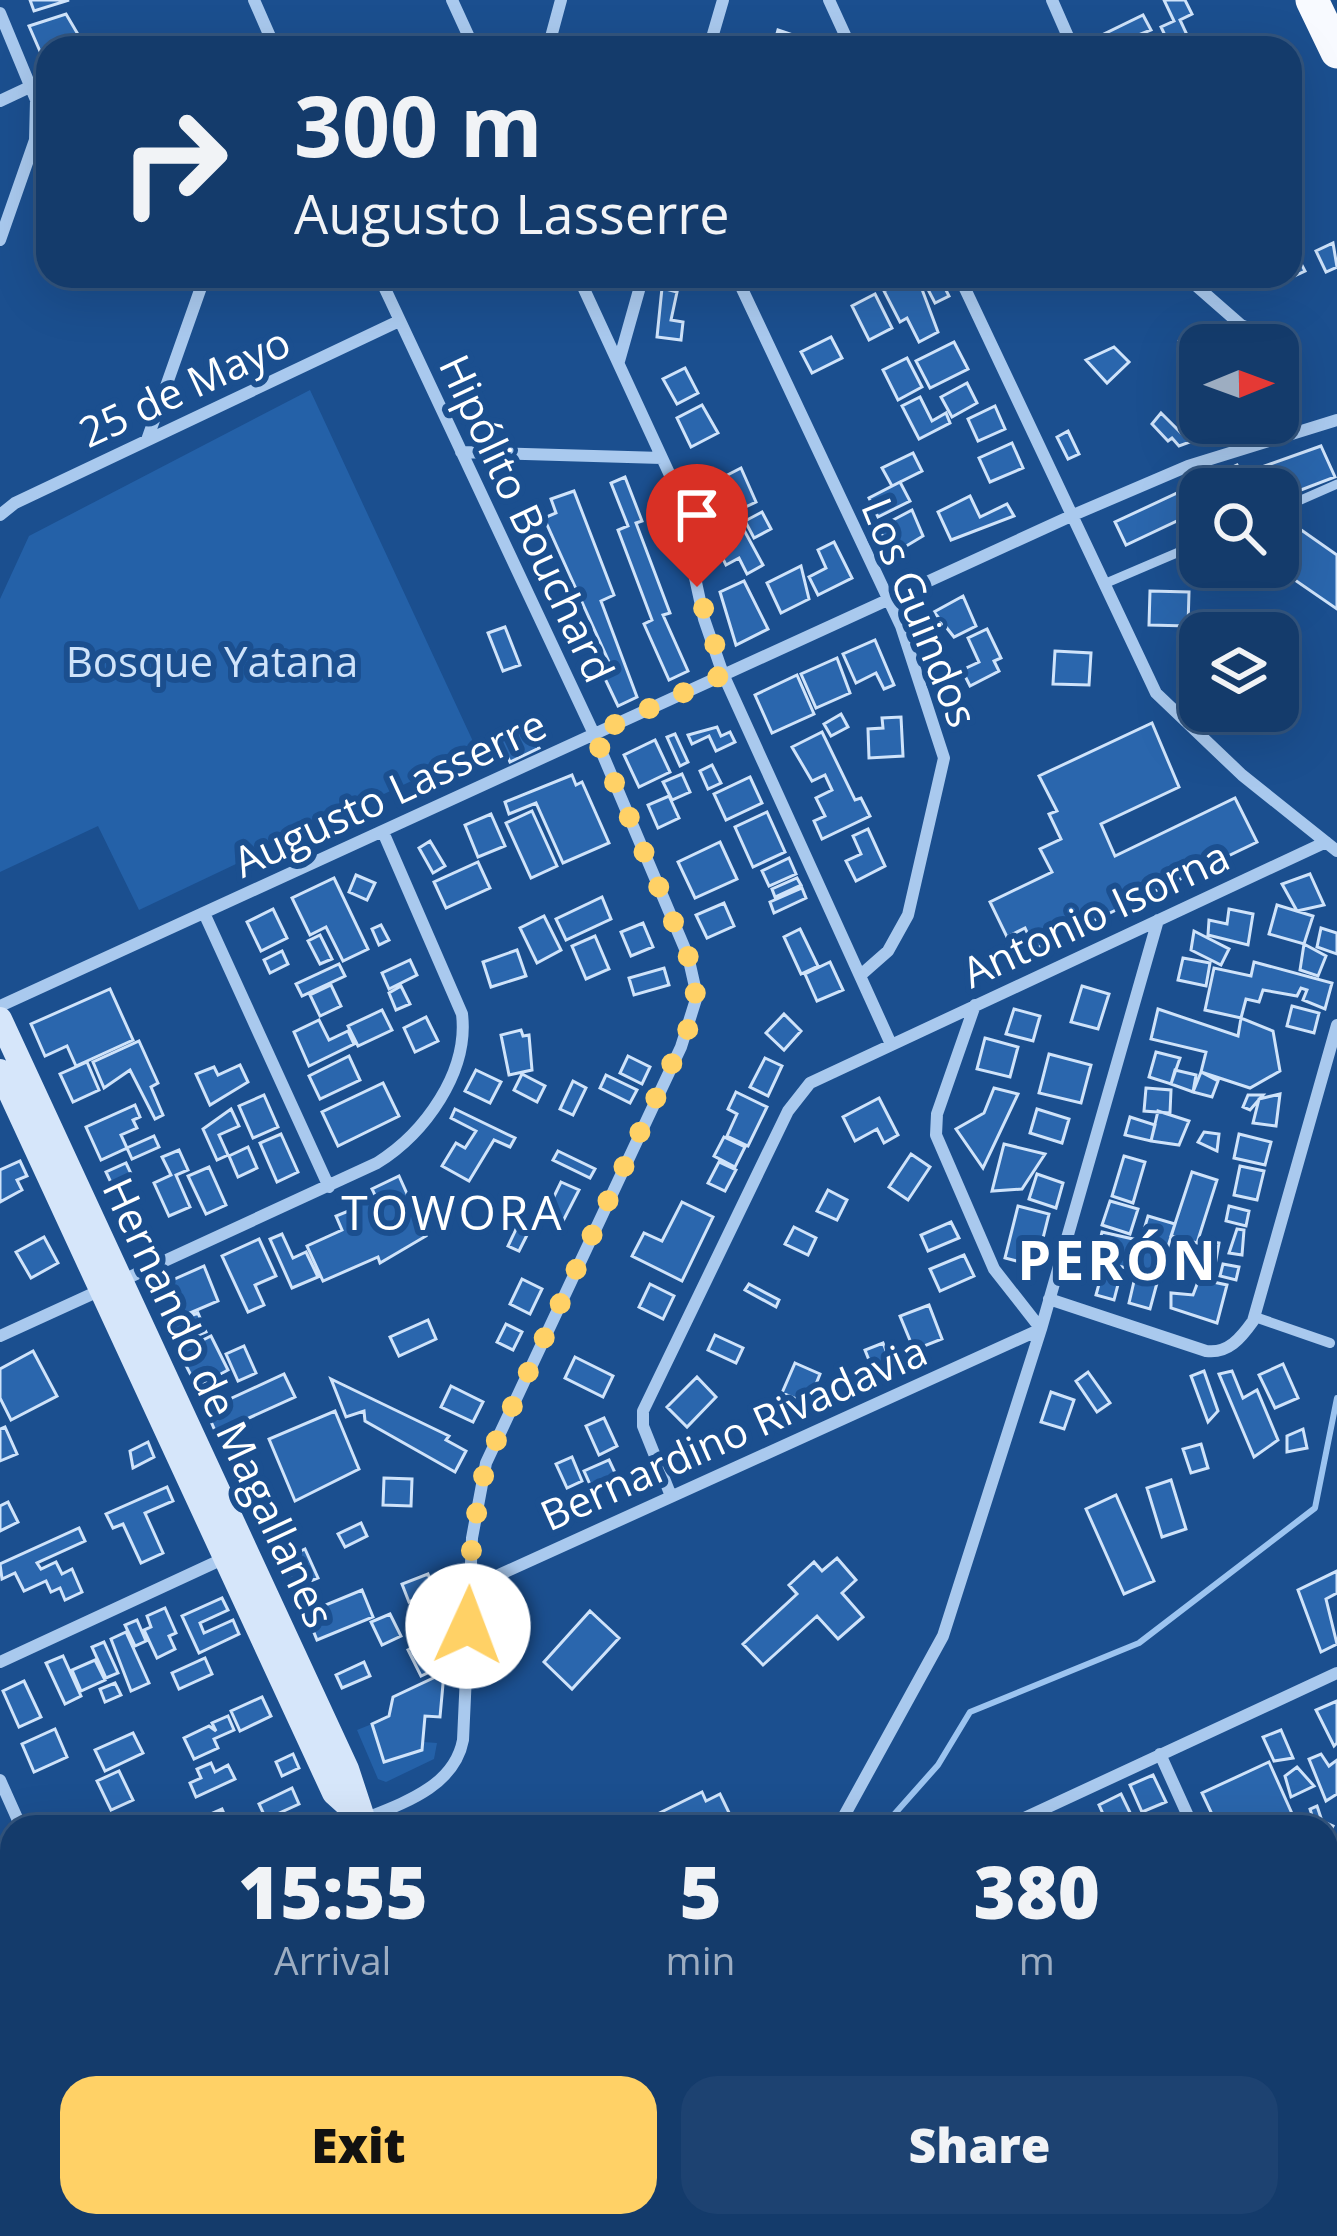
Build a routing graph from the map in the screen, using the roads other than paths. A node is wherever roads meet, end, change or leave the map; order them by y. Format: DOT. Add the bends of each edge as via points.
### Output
graph roads {
  1 [pos="254,0"];
  2 [pos="452,0"];
  3 [pos="561,0"];
  4 [pos="723,0"];
  5 [pos="829,0"];
  6 [pos="1052,0"];
  7 [pos="1312,0"];
  8 [pos="0,14"];
  9 [pos="269,36"];
  10 [pos="468,36"];
  11 [pos="551,36"];
  12 [pos="712,36"];
  13 [pos="846,36"];
  14 [pos="1068,36"];
  15 [pos="1337,52"];
  16 [pos="34,85"];
  17 [pos="0,101"];
  18 [pos="0,240"];
  19 [pos="201,288"];
  20 [pos="384,288"];
  21 [pos="584,288"];
  22 [pos="640,288"];
  23 [pos="742,288"];
  24 [pos="964,288"];
  25 [pos="1199,288"];
  26 [pos="399,321"];
  27 [pos="1240,324"];
  28 [pos="618,363"];
  29 [pos="1337,420"];
  30 [pos="147,440"];
  31 [pos="461,452"];
  32 [pos="662,458"];
  33 [pos="1337,484"];
  34 [pos="1299,501"];
  35 [pos="0,515"];
  36 [pos="1071,516"];
  37 [pos="1179,552"];
  38 [pos="1104,584"];
  39 [pos="889,600"];
  40 [pos="724,674"];
  41 [pos="594,734"];
  42 [pos="383,832"];
  43 [pos="1332,847"];
  44 [pos="204,914"];
  45 [pos="1158,920"];
  46 [pos="862,974"];
  47 [pos="975,1005"];
  48 [pos="0,1006"];
  49 [pos="0,1019"];
  50 [pos="1337,1025"];
  51 [pos="890,1042"];
  52 [pos="0,1071"];
  53 [pos="329,1187"];
  54 [pos="111,1285"];
  55 [pos="1049,1299"];
  56 [pos="1255,1317"];
  57 [pos="1041,1329"];
  58 [pos="0,1336"];
  59 [pos="1330,1343"];
  60 [pos="671,1496"];
  61 [pos="235,1554"];
  62 [pos="470,1588"];
  63 [pos="0,1661"];
  64 [pos="1337,1673"];
  65 [pos="1160,1754"];
  66 [pos="0,1780"];
  67 [pos="16,1815"];
  68 [pos="356,1815"];
  69 [pos="376,1815"];
  70 [pos="845,1815"];
  71 [pos="1030,1815"];
  72 [pos="1188,1815"];
  1 -- 9 [label="street"];
  2 -- 10 [label="street"];
  3 -- 11 [label="street"];
  4 -- 12 [label="street"];
  5 -- 13 [label="street"];
  6 -- 14 [label="street"];
  7 -- 15 [label="highway"];
  8 -- 16 [label="street"];
  16 -- 17 [label="street"];
  16 -- 18 [label="street" via="35,140"];
  19 -- 30 [label="street"];
  20 -- 26 [label="street, Hipólito Bouchard"];
  21 -- 28 [label="street"];
  22 -- 28 [label="street"];
  23 -- 39 [label="street, Los Guindos"];
  24 -- 36 [label="street"];
  25 -- 27 [label="street"];
  26 -- 30 [label="street, 25 de Mayo"];
  26 -- 31 [label="street, Hipólito Bouchard"];
  28 -- 32 [label="street"];
  29 -- 36 [label="street, Augusto Lasserre" via="1188,466"];
  30 -- 35 [label="street, 25 de Mayo"];
  31 -- 32 [label="street"];
  31 -- 41 [label="street, Hipólito Bouchard"];
  32 -- 40 [label="street"];
  33 -- 34 [label="lane"];
  36 -- 38 [label="street"];
  36 -- 39 [label="street, Augusto Lasserre"];
  37 -- 38 [label="lane"];
  38 -- 43 [label="street" via="1171,712"];
  39 -- 40 [label="street, Augusto Lasserre"];
  39 -- 46 [label="street, Los Guindos" via="944,765 908,915"];
  40 -- 41 [label="street, Augusto Lasserre"];
  40 -- 46 [label="street"];
  41 -- 42 [label="street, Augusto Lasserre"];
  41 -- 62 [label="street, Hipólito Bouchard" via="698,996 682,1047 486,1463"];
  42 -- 44 [label="street, Augusto Lasserre"];
  42 -- 53 [label="street" via="452,984 464,1036 451,1078 404,1144"];
  43 -- 45 [label="street, Antonio Isorna"];
  44 -- 48 [label="street, Augusto Lasserre"];
  44 -- 53 [label="street"];
  45 -- 47 [label="street, Antonio Isorna"];
  45 -- 55 [label="street"];
  46 -- 51 [label="street"];
  47 -- 51 [label="street, Antonio Isorna"];
  47 -- 57 [label="street" via="936,1135 994,1269"];
  49 -- 54 [label="main road, Hernando de Magallanes"];
  50 -- 56 [label="street"];
  51 -- 60 [label="street, Antonio Isorna" via="810,1083 788,1111 654,1384 643,1426"];
  52 -- 54 [label="main road, Hernando de Magallanes"];
  53 -- 54 [label="street"];
  54 -- 58 [label="street"];
  54 -- 61 [label="main road, Hernando de Magallanes"];
  55 -- 56 [label="street" via="1216,1352"];
  55 -- 57 [label="street"];
  56 -- 59 [label="street"];
  57 -- 60 [label="street, Bernardino Rivadavia"];
  57 -- 70 [label="street" via="944,1636"];
  60 -- 62 [label="street, Bernardino Rivadavia"];
  61 -- 63 [label="street"];
  61 -- 68 [label="main road, Hernando de Magallanes" via="347,1769"];
  62 -- 69 [label="street" via="456,1764 444,1781"];
  64 -- 65 [label="street"];
  65 -- 71 [label="street"];
  65 -- 72 [label="street"];
  66 -- 67 [label="street"];
}
